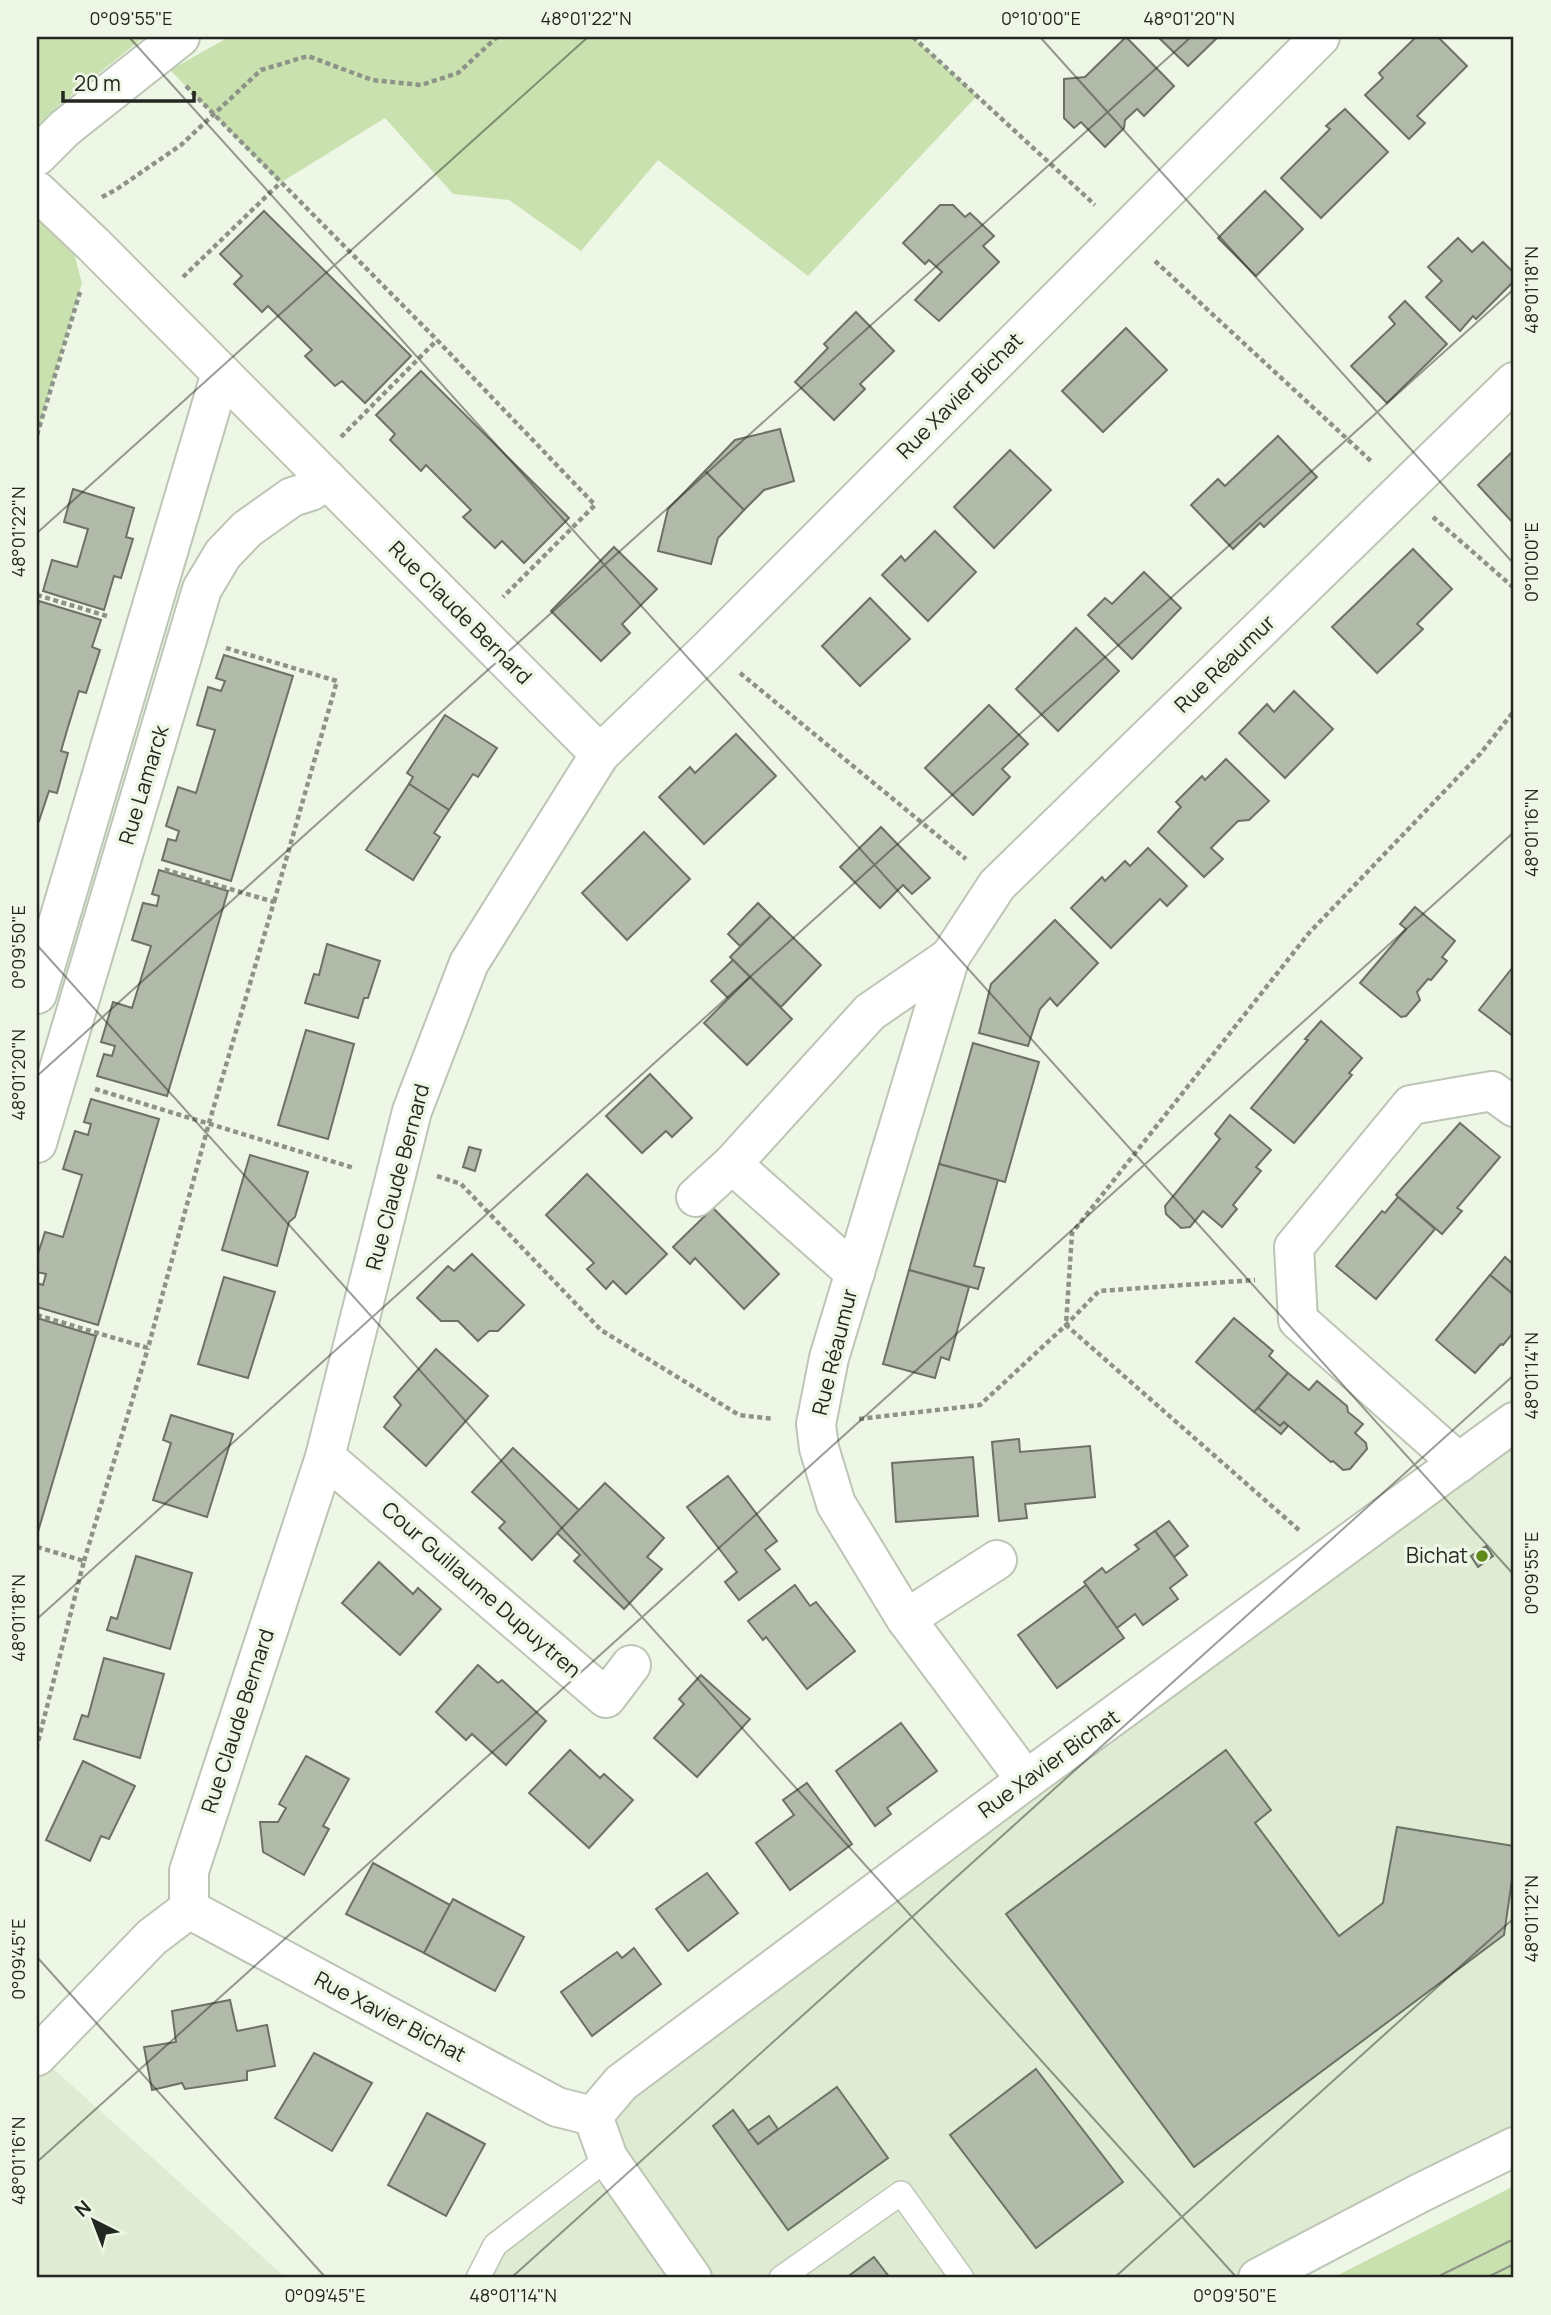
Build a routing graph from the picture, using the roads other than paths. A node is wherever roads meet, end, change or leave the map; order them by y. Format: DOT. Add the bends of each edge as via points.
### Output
graph roads {
  1 [pos="1320,37"];
  2 [pos="168,46"];
  3 [pos="37,156"];
  4 [pos="50,203"];
  5 [pos="220,373"];
  6 [pos="1514,382"];
  7 [pos="320,472"];
  8 [pos="600,754"];
  9 [pos="950,957"];
  10 [pos="37,994"];
  11 [pos="1514,1107"];
  12 [pos="37,1143"];
  13 [pos="732,1164"];
  14 [pos="696,1197"];
  15 [pos="855,1273"];
  16 [pos="1514,1422"];
  17 [pos="324,1457"];
  18 [pos="1459,1463"];
  19 [pos="998,1560"];
  20 [pos="906,1619"];
  21 [pos="631,1665"];
  22 [pos="1026,1780"];
  23 [pos="190,1909"];
  24 [pos="37,2056"];
  25 [pos="593,2116"];
  26 [pos="1514,2147"];
  27 [pos="608,2158"];
  28 [pos="478,2278"];
  29 [pos="692,2278"];
  30 [pos="781,2278"];
  31 [pos="962,2278"];
  32 [pos="1258,2278"];
  1 -- 8 [label="street, Rue Xavier Bichat"];
  2 -- 3 [label="street"];
  4 -- 5 [label="street, Rue Claude Bernard"];
  5 -- 7 [label="street, Rue Claude Bernard"];
  5 -- 10 [label="street, Rue Lamarck"];
  6 -- 9 [label="street, Rue Réaumur" via="997,885"];
  7 -- 8 [label="street, Rue Claude Bernard"];
  7 -- 12 [label="street, Rue Lamarck" via="311,491 292,497 247,529 223,554 202,589"];
  8 -- 17 [label="street, Rue Claude Bernard" via="468,963 412,1111"];
  9 -- 13 [label="street, Rue Réaumur" via="870,1012"];
  9 -- 15 [label="street, Rue Réaumur"];
  11 -- 18 [label="street" via="1492,1091 1411,1105 1294,1247 1298,1320"];
  13 -- 14 [label="street, Rue Réaumur"];
  13 -- 15 [label="street, Rue Réaumur"];
  15 -- 20 [label="street, Rue Réaumur" via="816,1424 819,1447 836,1504"];
  16 -- 18 [label="street, Rue Xavier Bichat"];
  17 -- 21 [label="street, Cour Guillaume Dupuytren" via="606,1698"];
  17 -- 23 [label="street, Rue Claude Bernard" via="189,1871"];
  18 -- 22 [label="street, Rue Xavier Bichat"];
  19 -- 20 [label="street"];
  20 -- 22 [label="street, Rue Réaumur"];
  22 -- 25 [label="street, Rue Xavier Bichat" via="621,2083"];
  23 -- 24 [label="street" via="152,1937"];
  23 -- 25 [label="street, Rue Xavier Bichat" via="556,2107"];
  25 -- 27 [label="street"];
  26 -- 32 [label="street"];
  27 -- 28 [label="lane" via="495,2245"];
  27 -- 29 [label="street"];
  30 -- 31 [label="lane" via="901,2193"];
}
